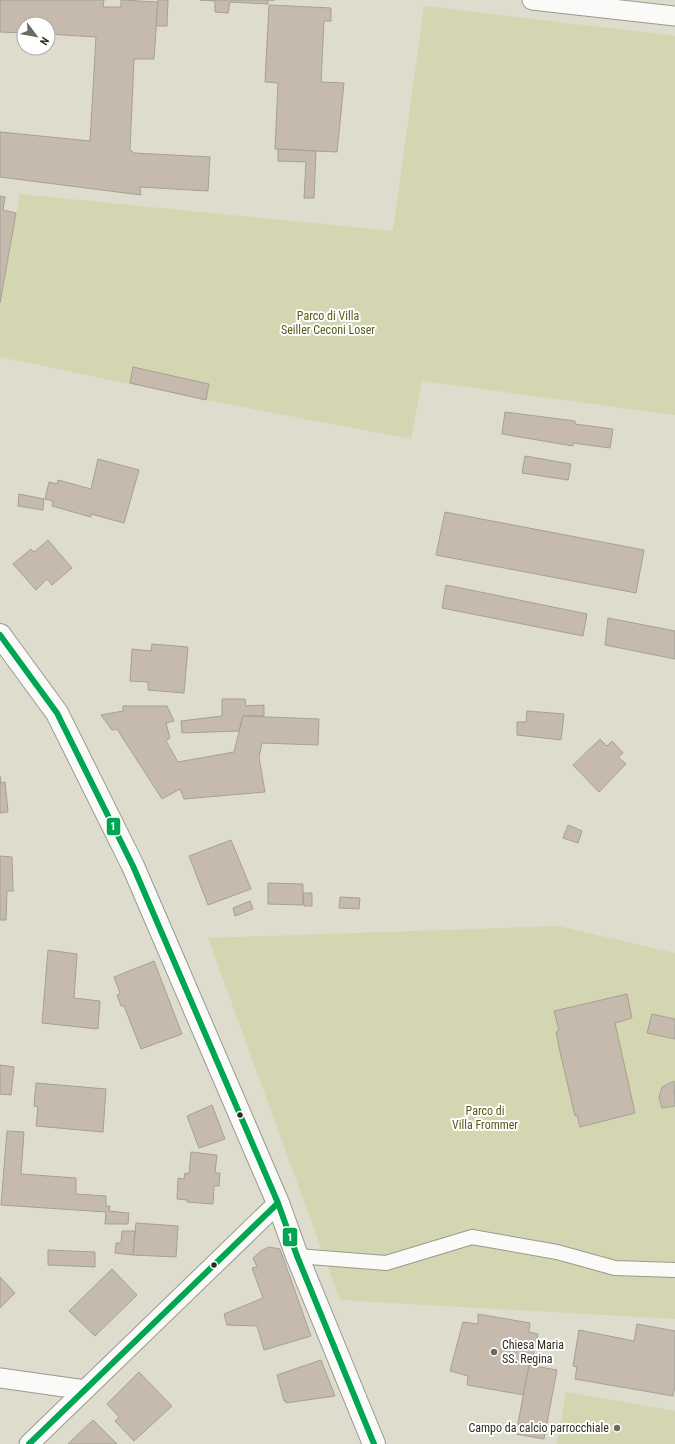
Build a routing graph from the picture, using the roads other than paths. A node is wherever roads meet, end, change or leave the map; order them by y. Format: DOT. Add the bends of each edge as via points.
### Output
graph roads {
  1 [pos="532,0"];
  2 [pos="675,16"];
  3 [pos="0,635"];
  4 [pos="278,1203"];
  5 [pos="297,1256"];
  6 [pos="675,1270"];
  7 [pos="0,1378"];
  8 [pos="85,1390"];
  9 [pos="30,1444"];
  10 [pos="374,1444"];
  1 -- 2 [label="street"];
  3 -- 4 [label="main road" via="57,713 133,866"];
  4 -- 5 [label="main road"];
  4 -- 8 [label="street"];
  5 -- 6 [label="street" via="386,1263 472,1237 557,1252 615,1268"];
  5 -- 10 [label="main road"];
  7 -- 8 [label="street"];
  8 -- 9 [label="street"];
}
